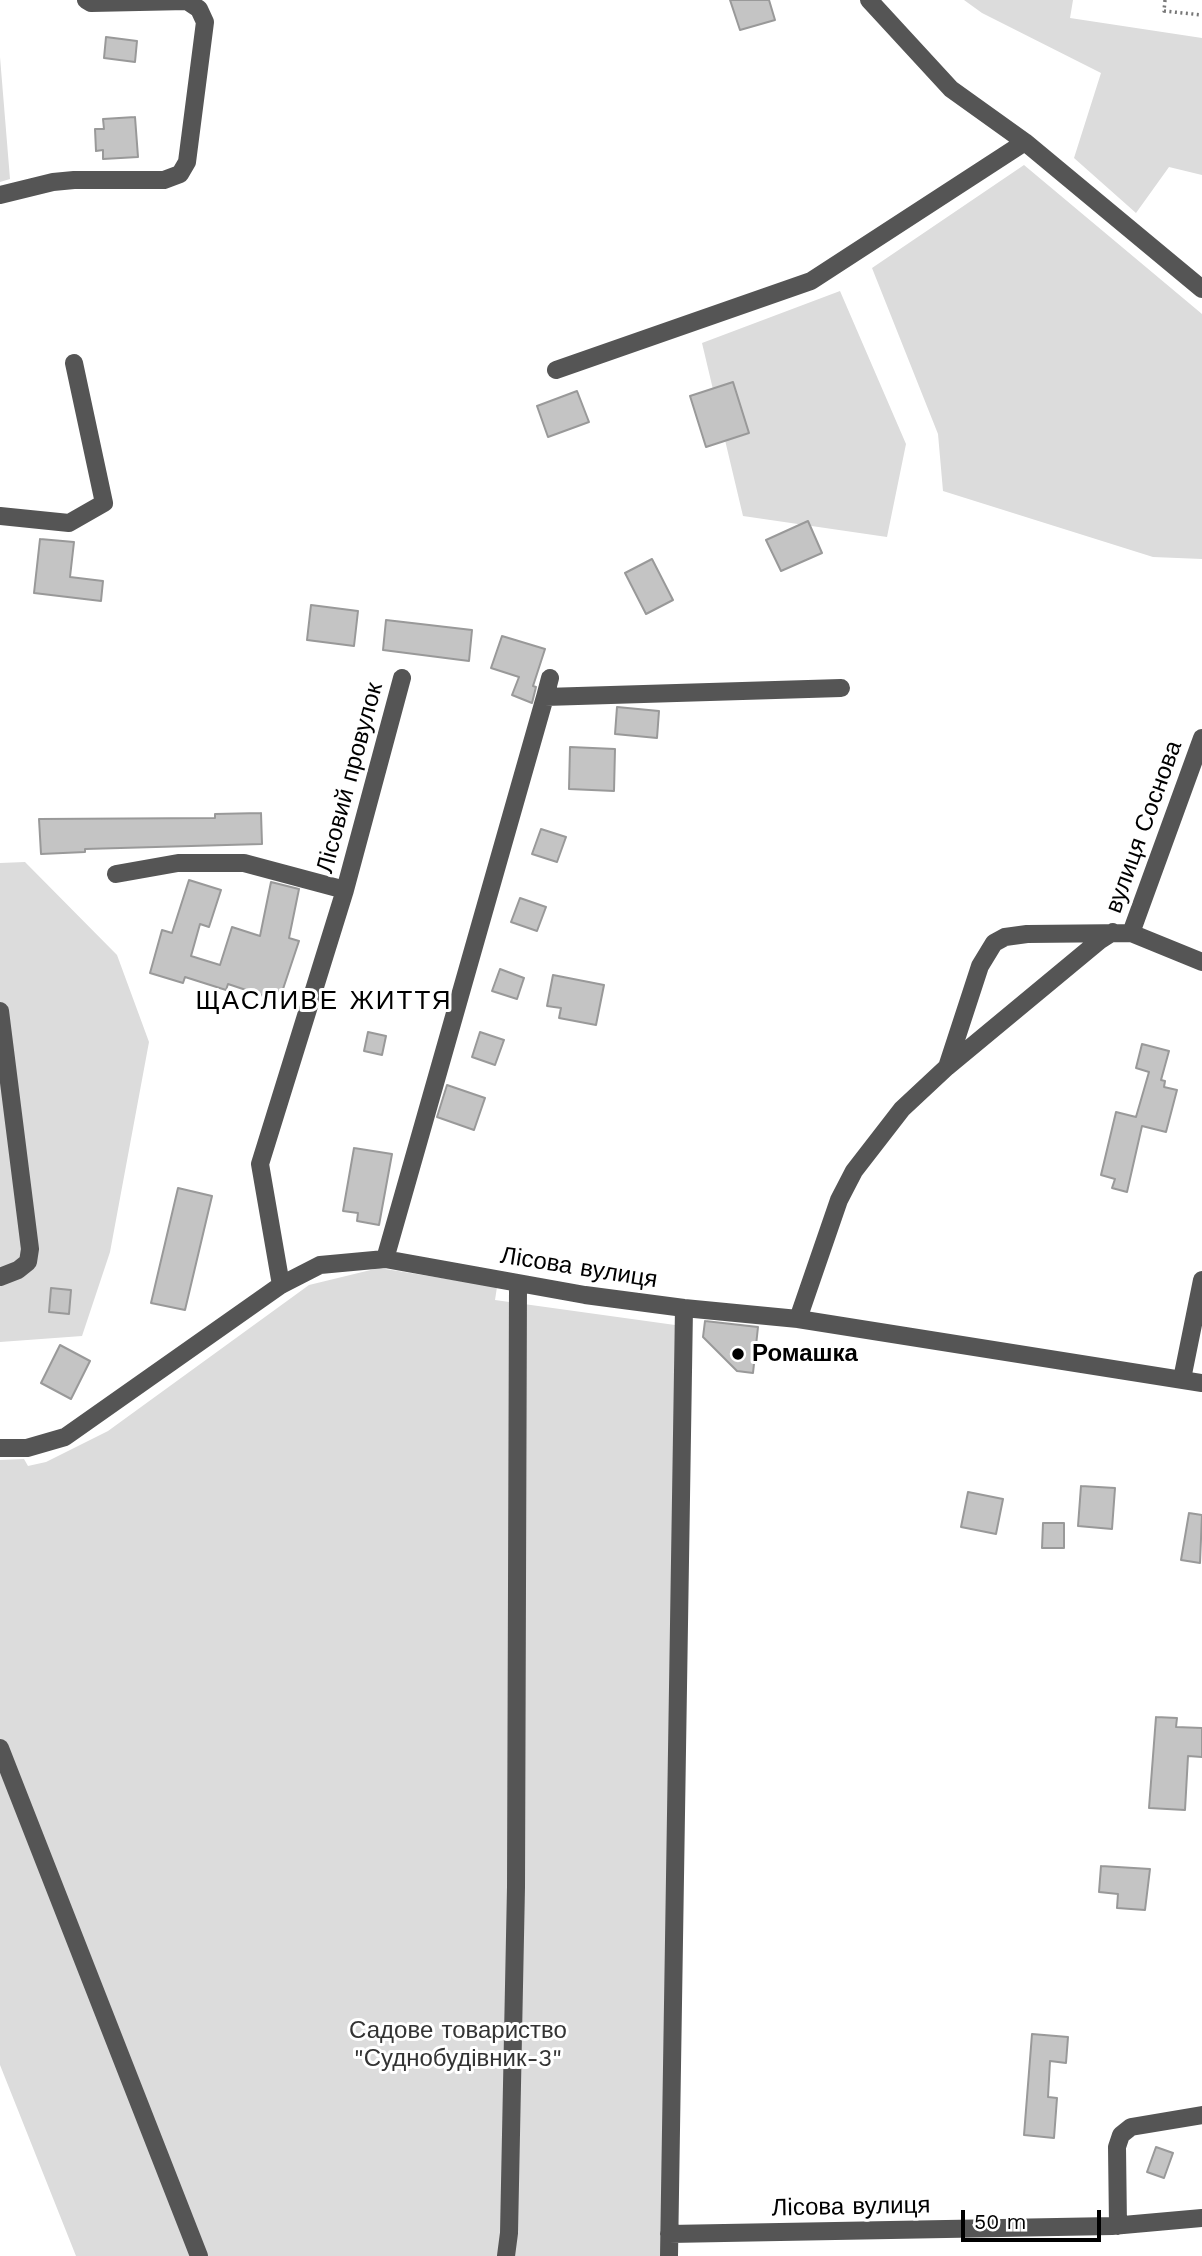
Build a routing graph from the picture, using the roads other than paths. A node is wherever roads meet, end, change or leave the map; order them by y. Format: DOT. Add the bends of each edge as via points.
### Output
graph roads {
  1 [pos="86,0"];
  2 [pos="869,0"];
  3 [pos="1025,142"];
  4 [pos="0,195"];
  5 [pos="1202,289"];
  6 [pos="74,362"];
  7 [pos="556,370"];
  8 [pos="0,516"];
  9 [pos="402,678"];
  10 [pos="550,678"];
  11 [pos="841,688"];
  12 [pos="545,697"];
  13 [pos="1202,738"];
  14 [pos="116,874"];
  15 [pos="345,890"];
  16 [pos="1122,933"];
  17 [pos="1202,962"];
  18 [pos="0,1011"];
  19 [pos="947,1067"];
  20 [pos="385,1259"];
  21 [pos="0,1277"];
  22 [pos="1202,1280"];
  23 [pos="517,1284"];
  24 [pos="281,1285"];
  25 [pos="684,1308"];
  26 [pos="798,1319"];
  27 [pos="1182,1379"];
  28 [pos="1202,1383"];
  29 [pos="0,1448"];
  30 [pos="0,1748"];
  31 [pos="1202,2115"];
  32 [pos="1202,2218"];
  33 [pos="1118,2226"];
  34 [pos="669,2234"];
  35 [pos="199,2256"];
  36 [pos="506,2256"];
  37 [pos="668,2256"];
  1 -- 4 [label="street" via="187,1 199,9 205,22 187,162 180,174 164,180 74,180"];
  2 -- 3 [label="street" via="951,89"];
  3 -- 5 [label="street"];
  3 -- 7 [label="street" via="811,281"];
  6 -- 8 [label="street" via="104,503 69,523"];
  9 -- 15 [label="street, Лісовий провулок"];
  10 -- 12 [label="street"];
  11 -- 12 [label="street"];
  12 -- 20 [label="street"];
  13 -- 16 [label="street, вулиця Соснова"];
  14 -- 15 [label="street, Лісовий провулок" via="178,863 244,863"];
  15 -- 24 [label="street, Лісовий провулок" via="260,1164"];
  16 -- 17 [label="street"];
  16 -- 19 [label="street" via="1099,941"];
  16 -- 19 [label="street" via="1027,934 994,943 981,966"];
  18 -- 21 [label="street" via="30,1250 28,1262"];
  19 -- 26 [label="street" via="902,1109 854,1171 839,1200"];
  20 -- 23 [label="street, Лісова вулиця"];
  20 -- 24 [label="street, Лісова вулиця" via="320,1265"];
  22 -- 27 [label="street"];
  23 -- 25 [label="street, Лісова вулиця"];
  23 -- 36 [label="street" via="516,1873"];
  24 -- 29 [label="street, Лісова вулиця" via="65,1437 27,1448"];
  25 -- 26 [label="street, Лісова вулиця"];
  25 -- 34 [label="street"];
  26 -- 27 [label="street, Лісова вулиця"];
  27 -- 28 [label="street, Лісова вулиця"];
  30 -- 35 [label="street"];
  31 -- 33 [label="street" via="1131,2127 1121,2135 1117,2147"];
  32 -- 33 [label="street, Лісова вулиця"];
  33 -- 34 [label="street, Лісова вулиця"];
  34 -- 37 [label="street"];
}
